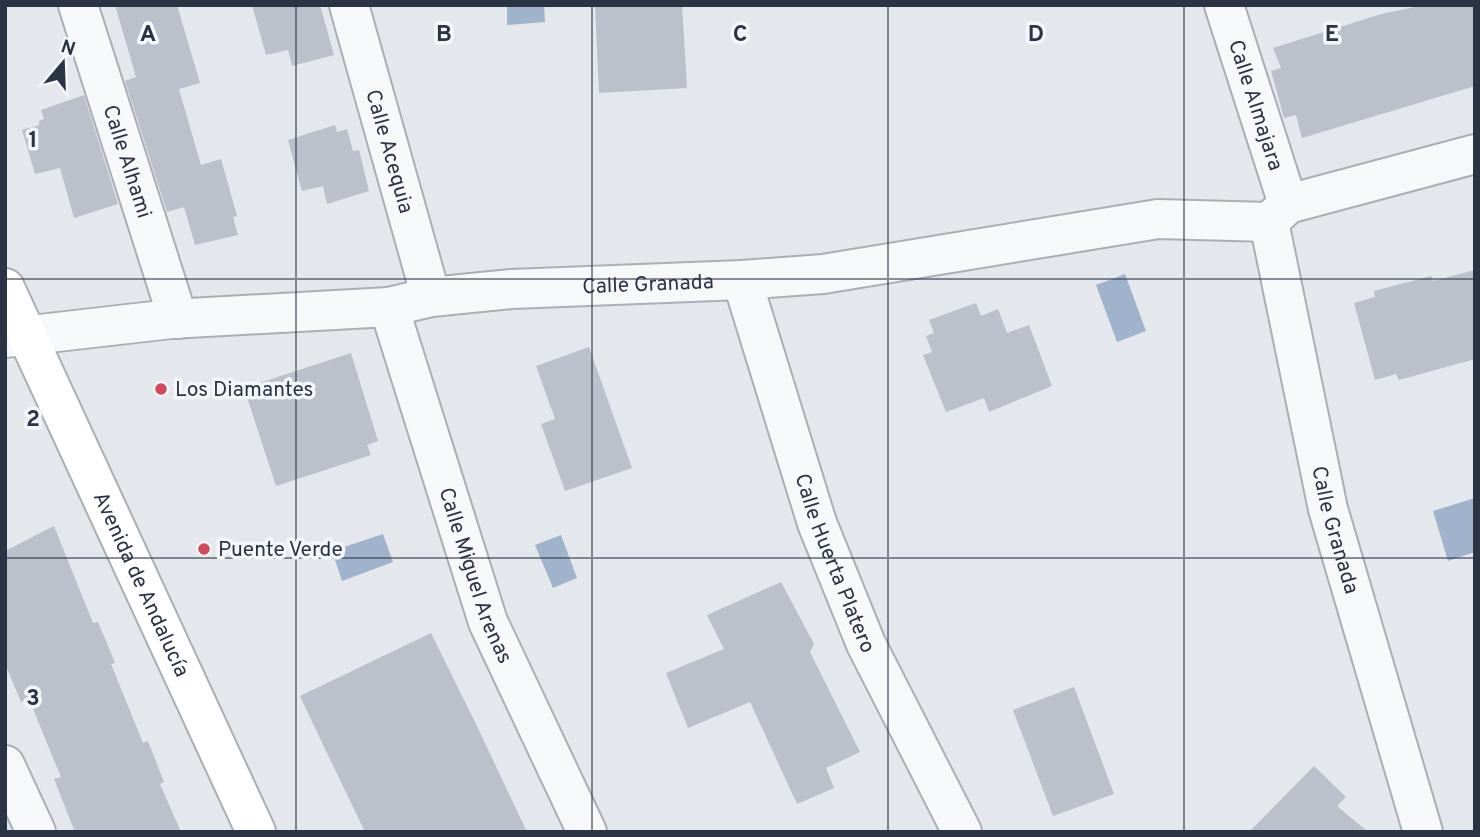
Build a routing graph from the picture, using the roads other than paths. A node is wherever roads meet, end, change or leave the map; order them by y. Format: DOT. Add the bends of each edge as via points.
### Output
graph roads {
  1 [pos="78,5"];
  2 [pos="349,5"];
  3 [pos="1224,5"];
  4 [pos="1475,154"];
  5 [pos="1279,213"];
  6 [pos="742,280"];
  7 [pos="5,288"];
  8 [pos="431,297"];
  9 [pos="389,307"];
  10 [pos="178,319"];
  11 [pos="15,337"];
  12 [pos="5,765"];
  13 [pos="36,832"];
  14 [pos="256,832"];
  15 [pos="587,832"];
  16 [pos="962,832"];
  17 [pos="1423,832"];
  1 -- 10 [label="street, Calle Alhami"];
  2 -- 8 [label="street, Calle Acequia"];
  3 -- 5 [label="street, Calle Almajara"];
  4 -- 5 [label="street, Calle Granada"];
  5 -- 6 [label="street, Calle Granada" via="1158,219 823,274"];
  5 -- 17 [label="street, Calle Granada" via="1328,509"];
  6 -- 8 [label="street, Calle Granada" via="512,289"];
  6 -- 16 [label="street, Calle Huerta Platero" via="817,523 866,644"];
  7 -- 11 [label="street, Avenida de Andalucía"];
  8 -- 9 [label="street, Calle Granada"];
  9 -- 10 [label="street, Calle Granada"];
  9 -- 15 [label="street, Calle Miguel Arenas" via="488,622"];
  10 -- 11 [label="street, Calle Granada"];
  11 -- 14 [label="street, Avenida de Andalucía"];
  12 -- 13 [label="street"];
}
